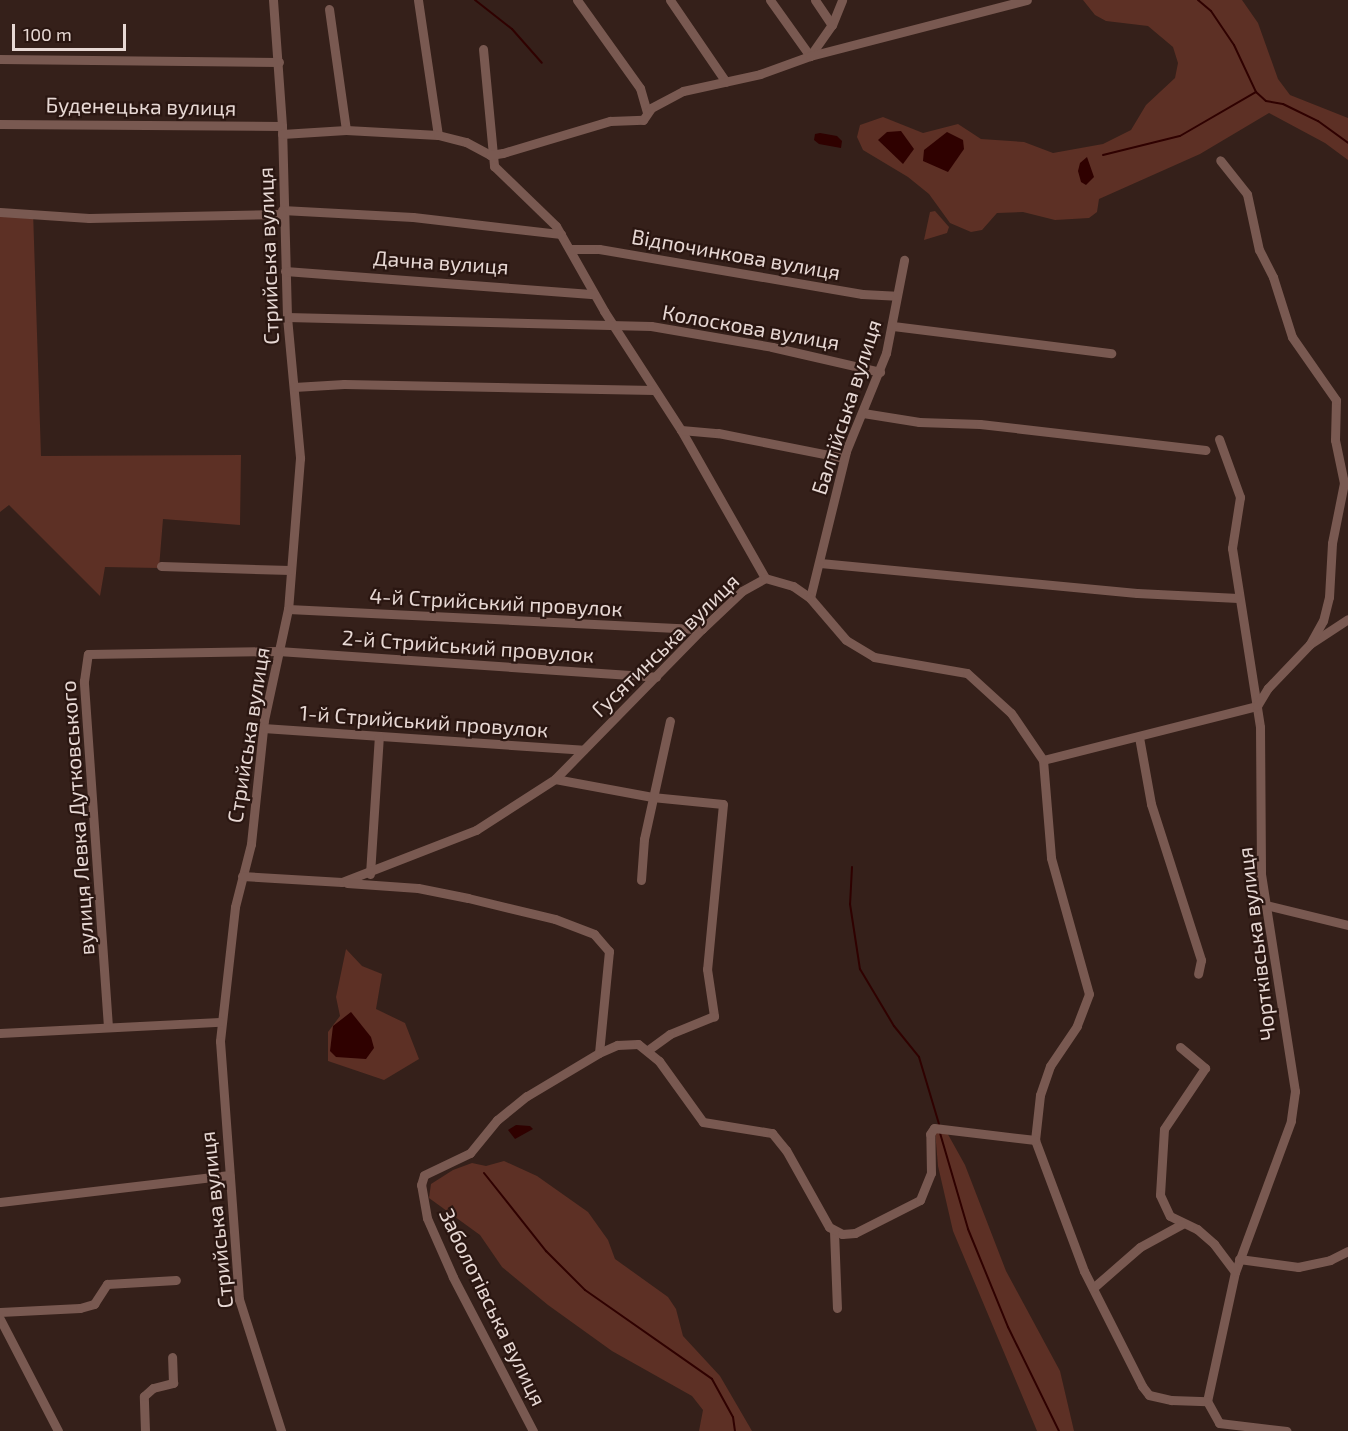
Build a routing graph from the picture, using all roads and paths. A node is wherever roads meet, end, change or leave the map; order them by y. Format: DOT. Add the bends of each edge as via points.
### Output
graph roads {
  1 [pos="273,0"];
  2 [pos="418,0"];
  3 [pos="577,0"];
  4 [pos="670,0"];
  5 [pos="770,0"];
  6 [pos="815,0"];
  7 [pos="842,0"];
  8 [pos="1028,0"];
  9 [pos="329,9"];
  10 [pos="832,25"];
  11 [pos="483,49"];
  12 [pos="810,56"];
  13 [pos="0,59"];
  14 [pos="279,63"];
  15 [pos="726,82"];
  16 [pos="647,112"];
  17 [pos="0,124"];
  18 [pos="282,130"];
  19 [pos="346,130"];
  20 [pos="438,135"];
  21 [pos="490,155"];
  22 [pos="1220,160"];
  23 [pos="0,212"];
  24 [pos="282,212"];
  25 [pos="561,234"];
  26 [pos="570,249"];
  27 [pos="904,260"];
  28 [pos="285,271"];
  29 [pos="594,294"];
  30 [pos="897,296"];
  31 [pos="287,317"];
  32 [pos="893,326"];
  33 [pos="615,328"];
  34 [pos="1111,353"];
  35 [pos="880,372"];
  36 [pos="294,387"];
  37 [pos="654,390"];
  38 [pos="863,413"];
  39 [pos="681,430"];
  40 [pos="1219,440"];
  41 [pos="1206,450"];
  42 [pos="844,458"];
  43 [pos="820,563"];
  44 [pos="161,566"];
  45 [pos="290,570"];
  46 [pos="765,578"];
  47 [pos="810,598"];
  48 [pos="1238,598"];
  49 [pos="288,609"];
  50 [pos="1348,619"];
  51 [pos="702,629"];
  52 [pos="1310,644"];
  53 [pos="278,651"];
  54 [pos="656,677"];
  55 [pos="1257,706"];
  56 [pos="670,721"];
  57 [pos="263,728"];
  58 [pos="379,736"];
  59 [pos="1139,737"];
  60 [pos="583,750"];
  61 [pos="1042,760"];
  62 [pos="555,779"];
  63 [pos="652,797"];
  64 [pos="370,874"];
  65 [pos="242,876"];
  66 [pos="642,880"];
  67 [pos="342,882"];
  68 [pos="1266,905"];
  69 [pos="1348,925"];
  70 [pos="1198,974"];
  71 [pos="220,1022"];
  72 [pos="108,1027"];
  73 [pos="0,1033"];
  74 [pos="1180,1047"];
  75 [pos="648,1050"];
  76 [pos="599,1053"];
  77 [pos="1035,1140"];
  78 [pos="229,1175"];
  79 [pos="0,1202"];
  80 [pos="1182,1224"];
  81 [pos="834,1231"];
  82 [pos="1347,1254"];
  83 [pos="1239,1259"];
  84 [pos="1235,1272"];
  85 [pos="176,1280"];
  86 [pos="1093,1288"];
  87 [pos="837,1308"];
  88 [pos="0,1312"];
  89 [pos="0,1319"];
  90 [pos="172,1357"];
  91 [pos="1207,1401"];
  92 [pos="1218,1427"];
  93 [pos="58,1431"];
  94 [pos="145,1431"];
  95 [pos="281,1431"];
  96 [pos="533,1431"];
  97 [pos="1287,1431"];
  1 -- 14 [label="street, Стрийська вулиця"];
  2 -- 20 [label="street"];
  3 -- 16 [label="street" via="640,88"];
  4 -- 15 [label="street"];
  5 -- 12 [label="street"];
  6 -- 10 [label="street"];
  7 -- 10 [label="street"];
  8 -- 12 [label="street"];
  9 -- 19 [label="street"];
  10 -- 12 [label="street"];
  11 -- 21 [label="street" via="490,101"];
  12 -- 15 [label="street"];
  13 -- 14 [label="street"];
  14 -- 18 [label="street, Стрийська вулиця"];
  15 -- 16 [label="street" via="679,93"];
  16 -- 21 [label="street" via="643,120 610,121"];
  17 -- 18 [label="street, Буденецька вулиця"];
  18 -- 19 [label="street, Буденецька вулиця"];
  18 -- 24 [label="street, Стрийська вулиця"];
  19 -- 20 [label="street, Буденецька вулиця"];
  20 -- 21 [label="street, Буденецька вулиця" via="466,142"];
  21 -- 25 [label="street" via="496,169 538,206"];
  22 -- 52 [label="street" via="1246,194 1259,250 1273,277 1285,320 1330,388 1338,411 1335,440 1344,483 1342,501 1332,543 1329,597"];
  23 -- 24 [label="street" via="89,218"];
  24 -- 25 [label="street" via="413,217"];
  24 -- 28 [label="street, Стрийська вулиця"];
  25 -- 26 [label="street"];
  26 -- 29 [label="street"];
  26 -- 30 [label="street, Відпочинкова вулиця" via="599,249 862,294"];
  27 -- 30 [label="street, Балтійська вулиця"];
  28 -- 29 [label="street, Дачна вулиця"];
  28 -- 31 [label="street, Стрийська вулиця"];
  29 -- 33 [label="street"];
  30 -- 32 [label="street, Балтійська вулиця"];
  31 -- 33 [label="street, Колоскова вулиця" via="354,316 461,324"];
  31 -- 36 [label="street, Стрийська вулиця"];
  32 -- 34 [label="street"];
  32 -- 35 [label="street, Балтійська вулиця"];
  33 -- 35 [label="street, Колоскова вулиця" via="651,326 708,335"];
  33 -- 37 [label="street"];
  35 -- 38 [label="street, Балтійська вулиця"];
  36 -- 37 [label="street" via="344,384"];
  36 -- 45 [label="street, Стрийська вулиця" via="300,458"];
  37 -- 39 [label="street"];
  38 -- 41 [label="street"];
  38 -- 42 [label="street, Балтійська вулиця"];
  39 -- 42 [label="street" via="718,433"];
  39 -- 46 [label="street"];
  40 -- 48 [label="street, Чортківська вулиця" via="1240,497 1232,548"];
  42 -- 43 [label="street, Балтійська вулиця"];
  43 -- 47 [label="street, Балтійська вулиця"];
  43 -- 48 [label="street" via="1137,593"];
  44 -- 45 [label="street"];
  45 -- 49 [label="street, Стрийська вулиця"];
  46 -- 47 [label="street, Гусятинська вулиця" via="793,586"];
  46 -- 51 [label="street, Гусятинська вулиця" via="742,591"];
  47 -- 61 [label="street, Гусятинська вулиця" via="846,640 873,657 967,673 1011,713"];
  48 -- 55 [label="street, Чортківська вулиця"];
  49 -- 51 [label="street, 4-й Стрийський провулок"];
  49 -- 53 [label="street, Стрийська вулиця"];
  50 -- 52 [label="street"];
  51 -- 54 [label="street, Гусятинська вулиця"];
  52 -- 55 [label="street" via="1268,688"];
  53 -- 54 [label="street, 2-й Стрийський провулок"];
  53 -- 57 [label="street, Стрийська вулиця"];
  53 -- 72 [label="street, вулиця Левка Дутковського" via="93,653 85,659 92,832"];
  54 -- 60 [label="street, Гусятинська вулиця"];
  55 -- 59 [label="street"];
  55 -- 68 [label="street, Чортківська вулиця"];
  56 -- 63 [label="street"];
  57 -- 58 [label="street, 1-й Стрийський провулок"];
  57 -- 65 [label="street, Стрийська вулиця" via="251,844"];
  58 -- 60 [label="street, 1-й Стрийський провулок"];
  58 -- 64 [label="street"];
  59 -- 61 [label="street"];
  59 -- 70 [label="street" via="1151,804 1201,960"];
  60 -- 62 [label="street, Гусятинська вулиця"];
  61 -- 77 [label="street, Гусятинська вулиця" via="1051,858 1089,994 1077,1026 1050,1065 1040,1095"];
  62 -- 63 [label="street"];
  62 -- 64 [label="street, Гусятинська вулиця" via="476,830"];
  63 -- 66 [label="street"];
  63 -- 75 [label="street" via="716,801 725,810 707,969 714,1016 670,1034"];
  64 -- 67 [label="street, Гусятинська вулиця"];
  65 -- 67 [label="street"];
  65 -- 71 [label="street, Стрийська вулиця" via="235,907 225,1012"];
  67 -- 76 [label="street" via="418,888 468,898 555,919 594,934 609,951"];
  68 -- 69 [label="street"];
  68 -- 83 [label="street, Чортківська вулиця" via="1294,1106"];
  71 -- 72 [label="street"];
  71 -- 78 [label="street, Стрийська вулиця"];
  72 -- 73 [label="street"];
  74 -- 80 [label="street" via="1205,1068 1164,1129 1160,1195 1170,1216"];
  75 -- 76 [label="street" via="633,1042"];
  75 -- 81 [label="street" via="703,1122 762,1128 776,1135"];
  76 -- 96 [label="street, Заболотівська вулиця" via="505,1113 470,1153 424,1175 421,1185 428,1218 453,1277"];
  77 -- 81 [label="street" via="939,1128 930,1134 931,1173 920,1200 855,1233"];
  77 -- 86 [label="street, Гусятинська вулиця"];
  78 -- 79 [label="street"];
  78 -- 95 [label="street, Стрийська вулиця" via="239,1299"];
  80 -- 84 [label="street" via="1197,1229 1222,1251"];
  80 -- 86 [label="street" via="1140,1247"];
  81 -- 87 [label="street"];
  82 -- 83 [label="street" via="1298,1267"];
  83 -- 84 [label="street, Чортківська вулиця"];
  84 -- 91 [label="street, Чортківська вулиця"];
  85 -- 88 [label="street" via="107,1284 94,1304 80,1308"];
  86 -- 91 [label="street, Гусятинська вулиця" via="1149,1395"];
  89 -- 93 [label="street"];
  90 -- 94 [label="street" via="173,1383 153,1388 144,1396"];
  91 -- 92 [label="street"];
  92 -- 97 [label="street"];
}
